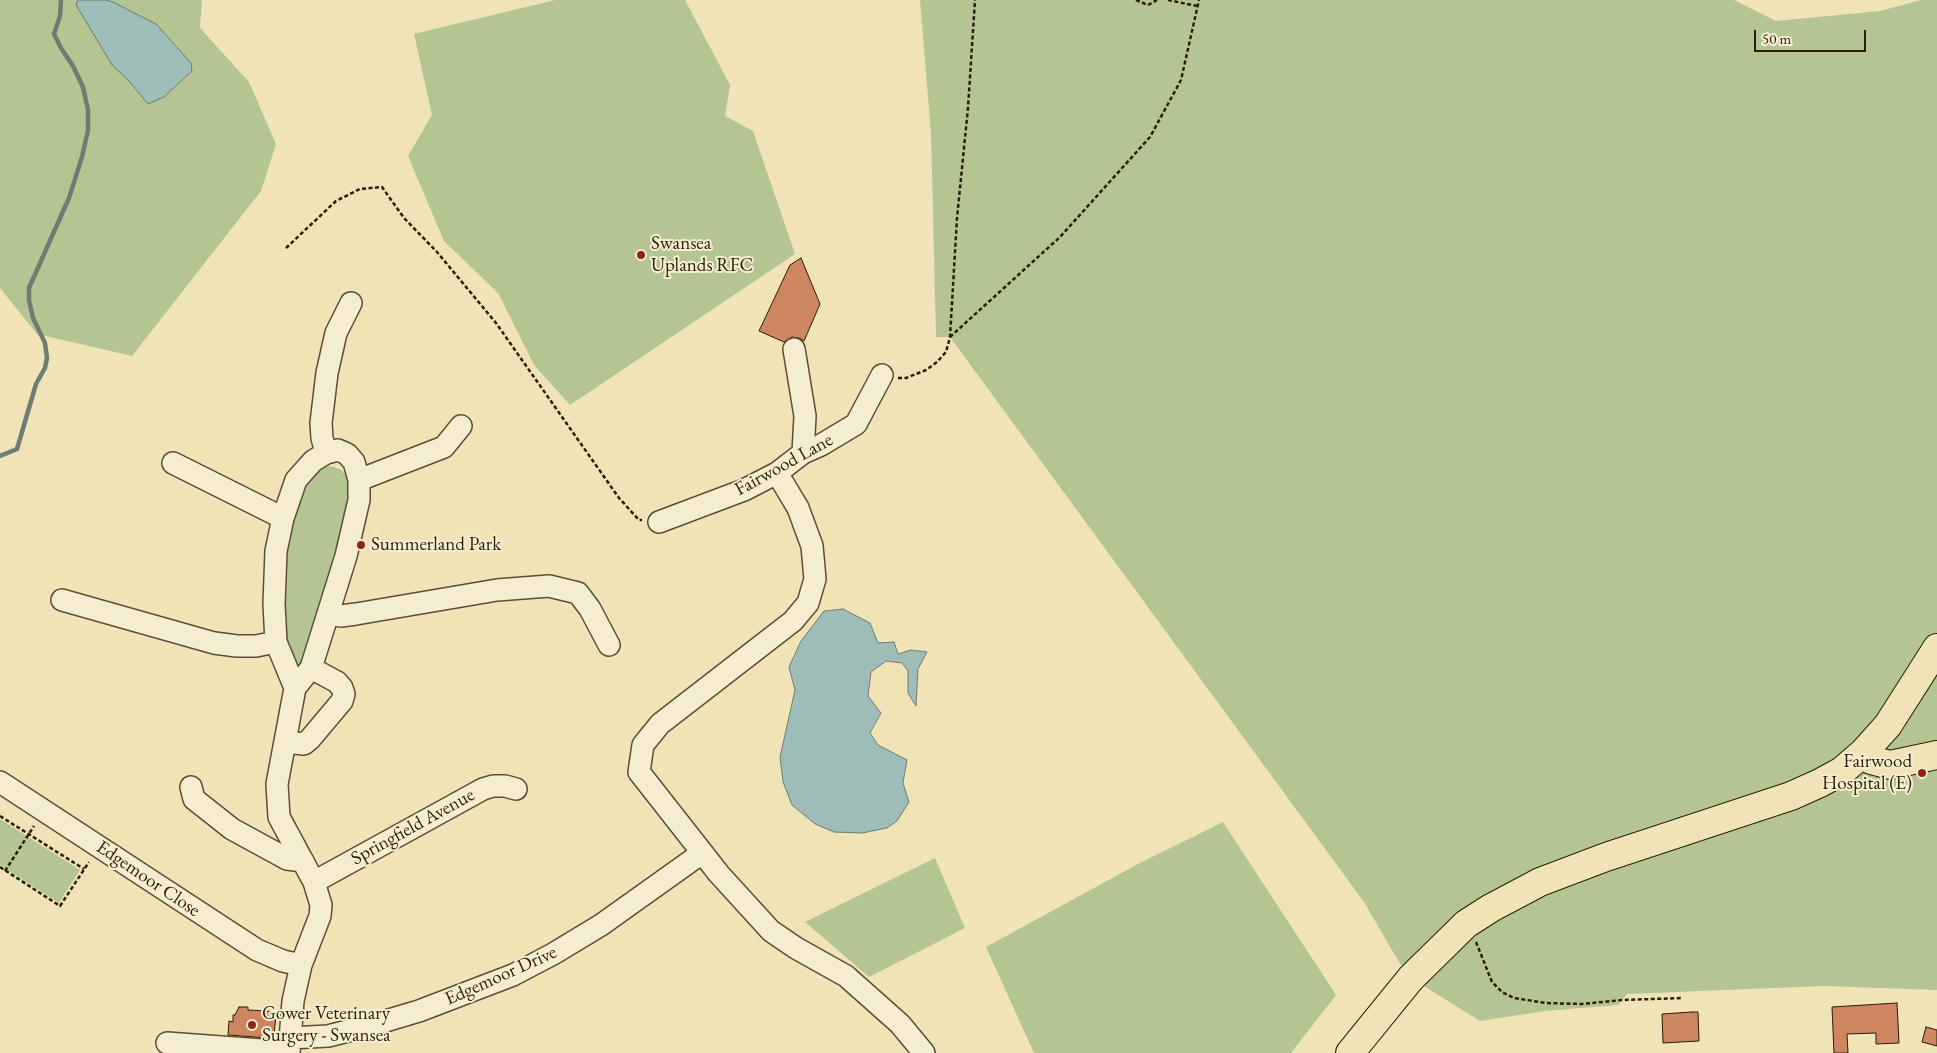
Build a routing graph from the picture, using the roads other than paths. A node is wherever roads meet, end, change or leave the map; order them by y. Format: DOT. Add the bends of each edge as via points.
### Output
graph roads {
  1 [pos="351,303"];
  2 [pos="794,349"];
  3 [pos="882,375"];
  4 [pos="462,426"];
  5 [pos="326,453"];
  6 [pos="803,453"];
  7 [pos="173,463"];
  8 [pos="777,473"];
  9 [pos="358,480"];
  10 [pos="283,518"];
  11 [pos="659,522"];
  12 [pos="62,600"];
  13 [pos="328,614"];
  14 [pos="276,642"];
  15 [pos="609,645"];
  16 [pos="1937,648"];
  17 [pos="311,668"];
  18 [pos="295,688"];
  19 [pos="285,742"];
  20 [pos="1863,754"];
  21 [pos="1937,755"];
  22 [pos="0,782"];
  23 [pos="191,787"];
  24 [pos="516,789"];
  25 [pos="702,853"];
  26 [pos="303,861"];
  27 [pos="314,882"];
  28 [pos="301,966"];
  29 [pos="166,1043"];
  30 [pos="290,1048"];
  31 [pos="924,1053"];
  32 [pos="1350,1053"];
  1 -- 5 [label="street" via="336,333 327,373 321,423"];
  2 -- 6 [label="street" via="804,416"];
  3 -- 6 [label="street, Fairwood Lane" via="856,424"];
  4 -- 9 [label="street" via="444,447"];
  5 -- 9 [label="street" via="338,450 347,454 354,462"];
  5 -- 10 [label="street" via="313,461 296,480"];
  6 -- 8 [label="street, Fairwood Lane"];
  7 -- 10 [label="street"];
  8 -- 11 [label="street, Fairwood Lane" via="744,490"];
  8 -- 25 [label="street" via="798,508 812,546 815,579 808,604 793,621 660,724 644,745 639,772"];
  9 -- 13 [label="street" via="359,500"];
  10 -- 14 [label="street" via="276,550"];
  12 -- 14 [label="street" via="214,643 256,646"];
  13 -- 15 [label="street" via="341,616 497,590 549,586 578,593"];
  13 -- 17 [label="street"];
  14 -- 18 [label="street"];
  16 -- 20 [label="main road" via="1888,725"];
  17 -- 18 [label="street"];
  17 -- 19 [label="street" via="337,682 344,694 342,701 304,744"];
  18 -- 19 [label="street"];
  19 -- 26 [label="street" via="277,784 280,817"];
  20 -- 21 [label="main road" via="1871,760 1890,765"];
  20 -- 32 [label="main road" via="1842,771 1791,796 1606,857 1540,882 1492,908 1466,924 1411,978"];
  22 -- 28 [label="street, Edgemoor Close" via="256,950"];
  23 -- 26 [label="street" via="194,799 232,829 287,860"];
  24 -- 27 [label="street, Springfield Avenue" via="493,786 483,789"];
  25 -- 30 [label="street, Edgemoor Drive" via="601,925 513,975 419,1011"];
  25 -- 31 [label="street" via="771,931 846,976 900,1024"];
  26 -- 27 [label="street"];
  27 -- 28 [label="street" via="319,894 320,916"];
  28 -- 30 [label="street" via="293,1001"];
  29 -- 30 [label="street, Edgemoor Drive"];
}
